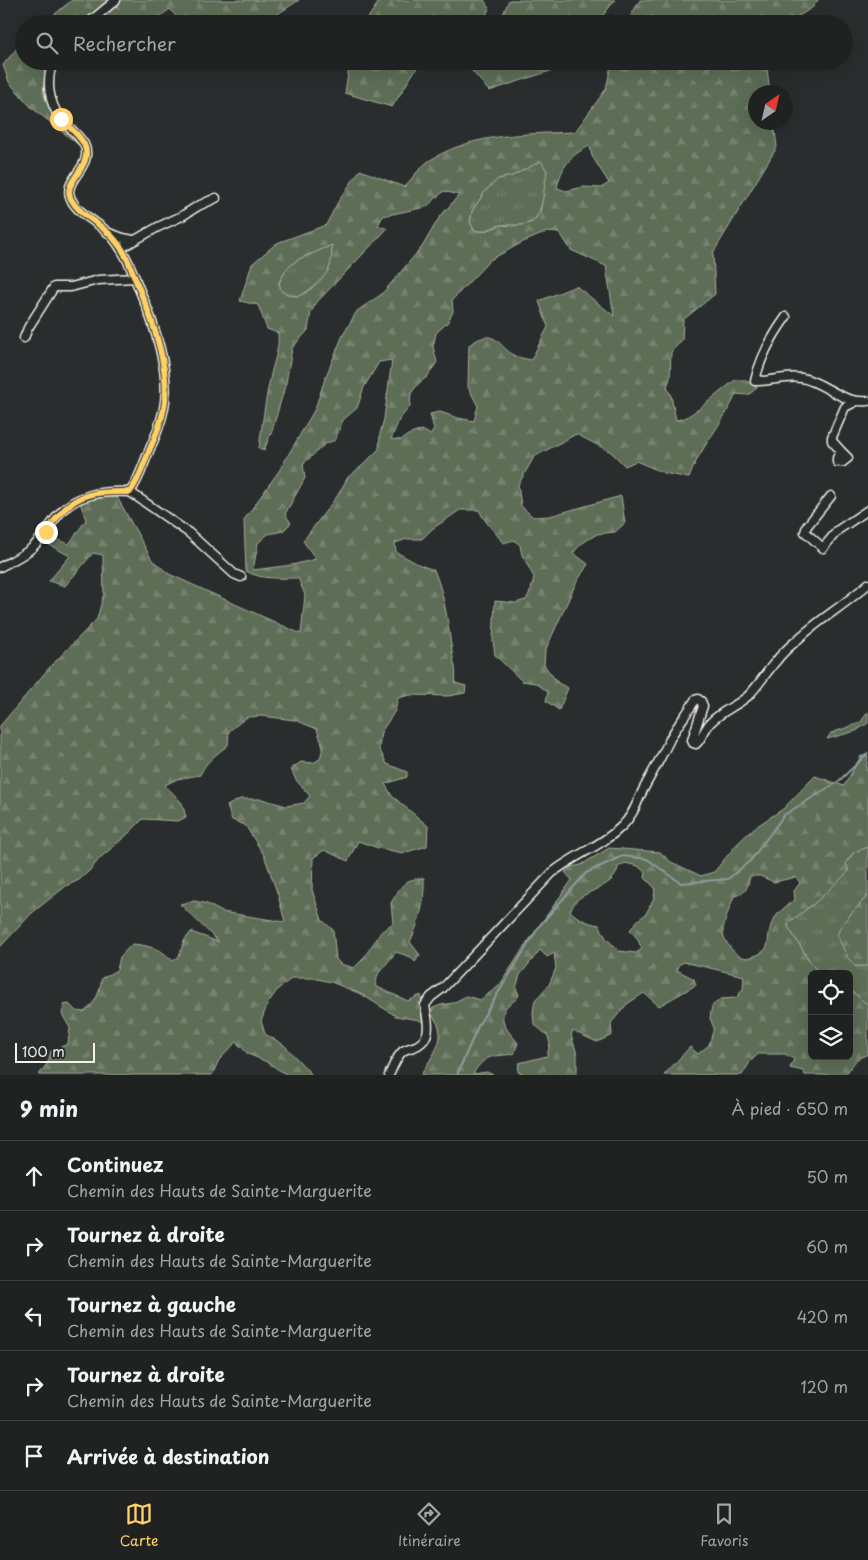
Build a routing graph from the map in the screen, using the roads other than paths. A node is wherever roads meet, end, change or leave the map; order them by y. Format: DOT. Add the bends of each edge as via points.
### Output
graph roads {
  1 [pos="116,0"];
  2 [pos="98,15"];
  3 [pos="50,70"];
  4 [pos="216,198"];
  5 [pos="109,233"];
  6 [pos="133,240"];
  7 [pos="121,248"];
  8 [pos="135,278"];
  9 [pos="786,317"];
  10 [pos="24,338"];
  11 [pos="868,401"];
  12 [pos="855,402"];
  13 [pos="841,451"];
  14 [pos="130,492"];
  15 [pos="831,496"];
  16 [pos="868,510"];
  17 [pos="0,567"];
  18 [pos="241,577"];
  19 [pos="868,584"];
  20 [pos="389,1075"];
  1 -- 2 [label="street"];
  3 -- 5 [label="street" via="49,94 61,119 82,141 86,151 85,162 70,187 69,197 78,209"];
  4 -- 6 [label="street"];
  5 -- 6 [label="street"];
  5 -- 7 [label="street"];
  6 -- 7 [label="street"];
  7 -- 8 [label="street"];
  8 -- 10 [label="street" via="89,281 71,288 57,286"];
  8 -- 14 [label="street" via="155,328 162,355 166,396 155,438"];
  9 -- 12 [label="street" via="760,363 755,381 802,378"];
  11 -- 12 [label="street"];
  12 -- 13 [label="street" via="845,407 832,437"];
  14 -- 17 [label="street" via="86,495 75,499 33,546"];
  14 -- 18 [label="street" via="189,533"];
  15 -- 16 [label="street" via="805,532 823,548 838,530"];
  19 -- 20 [label="street" via="798,639 749,694 709,724 696,744 692,740 702,701 695,700 671,737 629,818 594,848 572,858 552,873 431,997 425,1005 428,1024 425,1036 418,1045 399,1056"];
}
